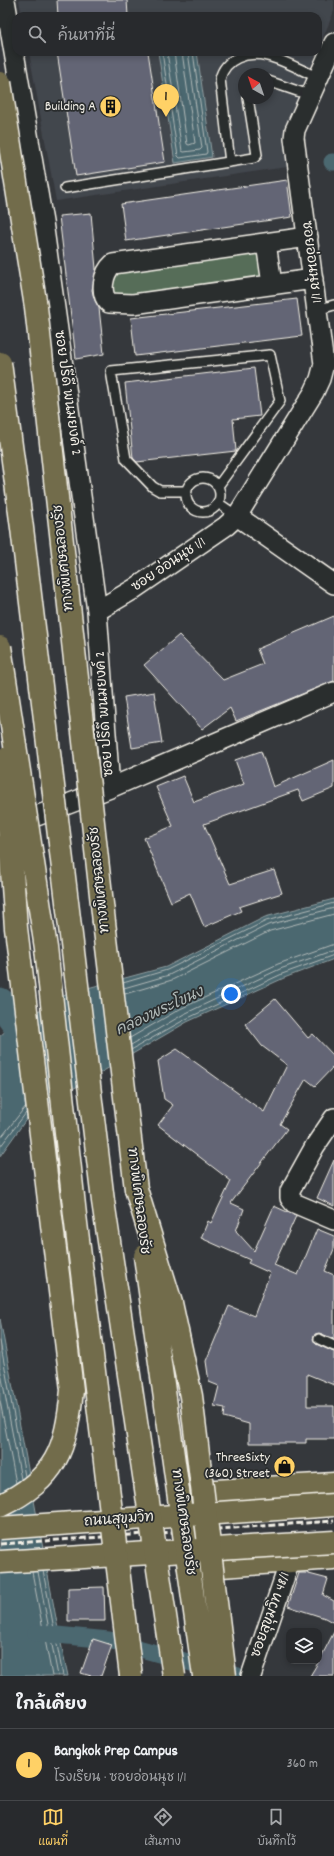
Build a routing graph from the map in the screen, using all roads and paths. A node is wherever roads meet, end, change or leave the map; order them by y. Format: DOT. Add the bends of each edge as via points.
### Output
graph roads {
  1 [pos="5,0"];
  2 [pos="12,41"];
  3 [pos="334,43"];
  4 [pos="15,56"];
  5 [pos="245,56"];
  6 [pos="267,56"];
  7 [pos="319,78"];
  8 [pos="0,83"];
  9 [pos="274,83"];
  10 [pos="312,96"];
  11 [pos="249,104"];
  12 [pos="230,162"];
  13 [pos="65,188"];
  14 [pos="308,238"];
  15 [pos="266,243"];
  16 [pos="313,278"];
  17 [pos="272,284"];
  18 [pos="325,307"];
  19 [pos="329,361"];
  20 [pos="0,363"];
  21 [pos="218,486"];
  22 [pos="187,491"];
  23 [pos="218,503"];
  24 [pos="237,516"];
  25 [pos="334,584"];
  26 [pos="98,612"];
  27 [pos="0,647"];
  28 [pos="334,692"];
  29 [pos="0,701"];
  30 [pos="110,788"];
  31 [pos="0,830"];
  32 [pos="334,1118"];
  33 [pos="136,1189"];
  34 [pos="334,1220"];
  35 [pos="319,1339"];
  36 [pos="334,1346"];
  37 [pos="334,1484"];
  38 [pos="334,1505"];
  39 [pos="0,1506"];
  40 [pos="0,1528"];
  41 [pos="334,1542"];
  42 [pos="334,1558"];
  43 [pos="290,1561"];
  44 [pos="0,1562"];
  45 [pos="251,1672"];
  46 [pos="131,1676"];
  47 [pos="174,1676"];
  48 [pos="204,1676"];
  49 [pos="225,1676"];
  1 -- 2 [label="street, ซอย ปรีดี พนมยงค์ 2"];
  3 -- 7 [label="street, ซอยอ่อนนุช 1/1"];
  4 -- 26 [label="street, ซอย ปรีดี พนมยงค์ 2" via="43,222"];
  5 -- 12 [label="lane" via="228,62 222,69 220,79"];
  6 -- 7 [label="lane"];
  7 -- 10 [label="street, ซอยอ่อนนุช 1/1"];
  8 -- 33 [label="main road, ทางพิเศษฉลองรัช, bridge" via="36,307"];
  9 -- 10 [label="lane"];
  10 -- 14 [label="street, ซอยอ่อนนุช 1/1" via="295,130 294,138"];
  11 -- 12 [label="lane" via="257,155 254,158"];
  12 -- 13 [label="lane"];
  14 -- 15 [label="street"];
  14 -- 16 [label="street, ซอยอ่อนนุช 1/1"];
  15 -- 17 [label="street"];
  15 -- 17 [label="street" via="113,264 107,269 104,277 105,300 114,304 133,304"];
  16 -- 17 [label="street"];
  16 -- 18 [label="street, ซอยอ่อนนุช 1/1"];
  18 -- 19 [label="street, ซอยอ่อนนุช 1/1"];
  19 -- 24 [label="street, ซอยอ่อนนุช 1/1" via="314,392"];
  20 -- 47 [label="main road, bridge" via="103,1201"];
  21 -- 22 [label="lane" via="204,478 193,482"];
  21 -- 22 [label="lane" via="280,401 270,355 111,371 126,459 160,491"];
  21 -- 23 [label="lane"];
  22 -- 23 [label="lane" via="188,502 195,510 210,510"];
  23 -- 24 [label="lane"];
  24 -- 25 [label="street"];
  24 -- 26 [label="street, ซอย อ่อนนุช 1/1"];
  26 -- 30 [label="street, ซอย ปรีดี พนมยงค์ 2"];
  27 -- 46 [label="main road, bridge" via="46,948"];
  28 -- 30 [label="street, ซอย ปรีดี พนมยงค์ 2"];
  29 -- 39 [label="main road, bridge" via="16,928 72,1390 68,1424 50,1469 35,1485"];
  30 -- 31 [label="street, ซอย ปรีดี พนมยงค์ 2"];
  32 -- 34 [label="street" via="290,1191 290,1198 294,1203"];
  33 -- 48 [label="main road, ทางพิเศษฉลองรัช, bridge"];
  33 -- 49 [label="main road, bridge" via="171,1303 191,1396"];
  35 -- 36 [label="lane"];
  37 -- 43 [label="main road" via="199,1492 207,1567"];
  38 -- 40 [label="main road, ถนนสุขุมวิท, bridge"];
  41 -- 44 [label="main road, bridge"];
  42 -- 43 [label="main road"];
  43 -- 45 [label="street, ซอยสุขุมวิท 48/1"];
}
